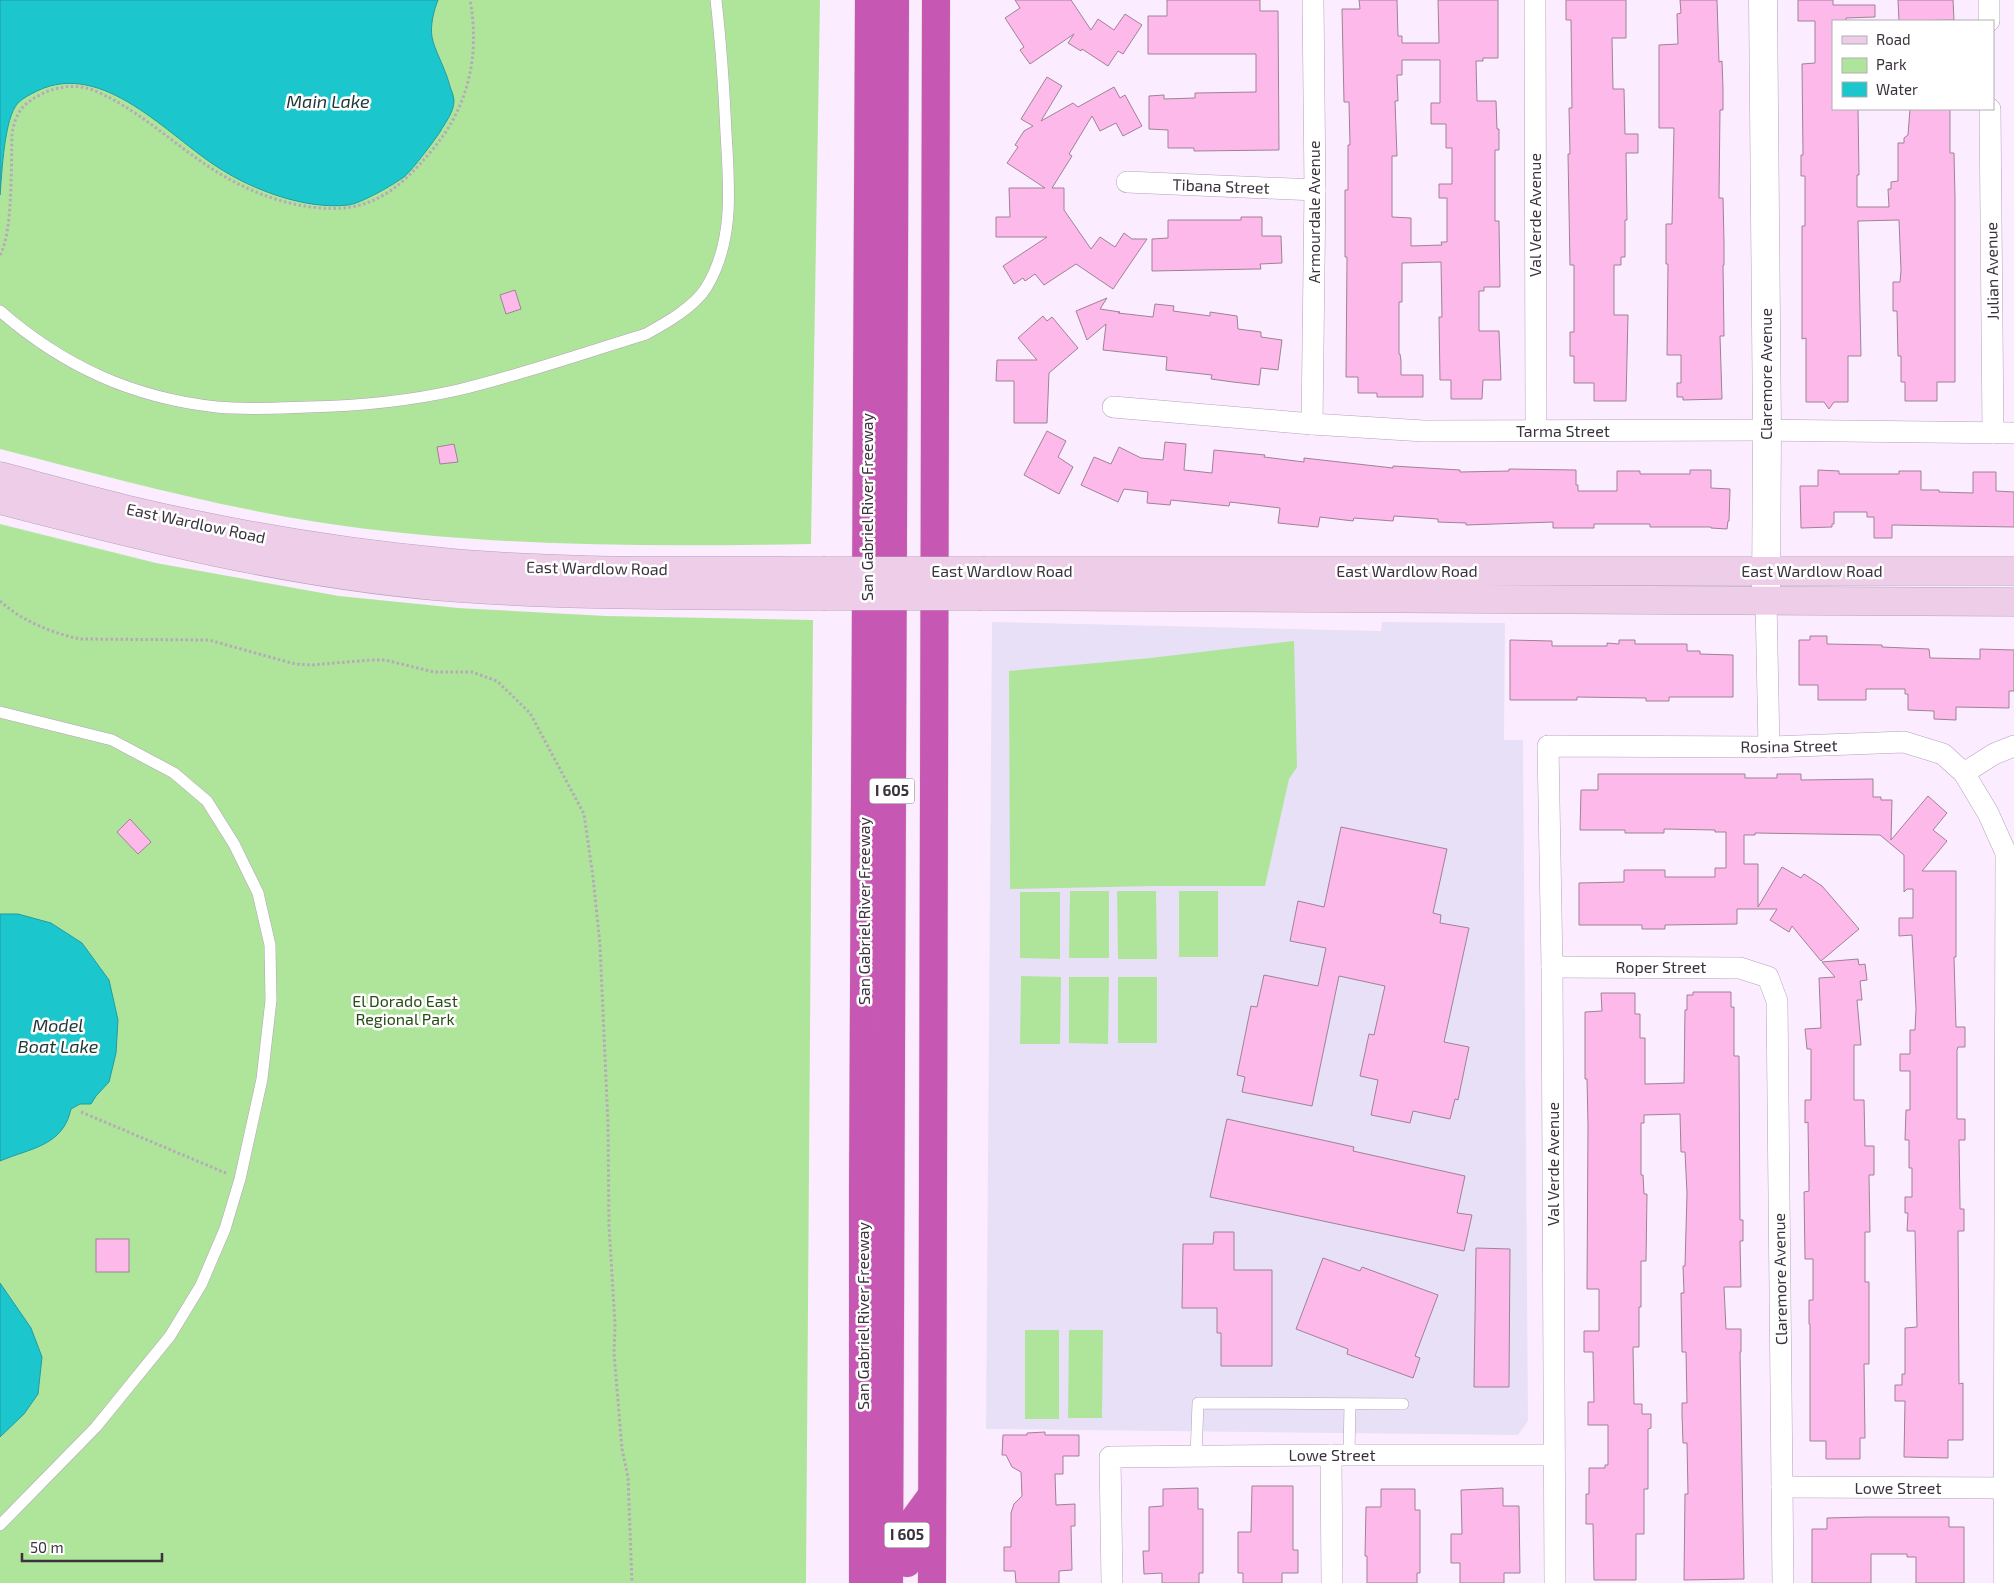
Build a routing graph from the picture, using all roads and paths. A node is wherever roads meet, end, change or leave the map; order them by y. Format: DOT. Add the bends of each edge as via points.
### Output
graph roads {
  1 [pos="470,0"];
  2 [pos="716,0"];
  3 [pos="869,0"];
  4 [pos="896,0"];
  5 [pos="936,0"];
  6 [pos="1313,0"];
  7 [pos="1535,0"];
  8 [pos="1763,0"];
  9 [pos="1989,0"];
  10 [pos="1989,20"];
  11 [pos="1990,110"];
  12 [pos="1127,182"];
  13 [pos="1315,190"];
  14 [pos="0,255"];
  15 [pos="0,311"];
  16 [pos="1113,407"];
  17 [pos="1312,424"];
  18 [pos="1536,430"];
  19 [pos="1767,430"];
  20 [pos="2004,433"];
  21 [pos="0,476"];
  22 [pos="0,500"];
  23 [pos="1766,571"];
  24 [pos="2014,571"];
  25 [pos="823,584"];
  26 [pos="983,584"];
  27 [pos="0,601"];
  28 [pos="1766,601"];
  29 [pos="2014,602"];
  30 [pos="0,712"];
  31 [pos="1548,746"];
  32 [pos="2014,746"];
  33 [pos="1769,747"];
  34 [pos="1964,773"];
  35 [pos="1552,967"];
  36 [pos="1768,977"];
  37 [pos="81,1112"];
  38 [pos="240,1179"];
  39 [pos="1350,1404"];
  40 [pos="1403,1404"];
  41 [pos="1340,1455"];
  42 [pos="1554,1455"];
  43 [pos="1196,1456"];
  44 [pos="1782,1487"];
  45 [pos="2009,1488"];
  46 [pos="932,1495"];
  47 [pos="0,1525"];
  48 [pos="632,1583"];
  49 [pos="863,1583"];
  50 [pos="889,1583"];
  51 [pos="906,1583"];
  52 [pos="932,1583"];
  53 [pos="1112,1583"];
  54 [pos="1332,1583"];
  55 [pos="1555,1583"];
  56 [pos="1783,1583"];
  57 [pos="2004,1583"];
  1 -- 14 [label="path" via="475,48 470,76 457,112 444,136 424,160 406,180 386,194 357,207 328,209 294,205 254,192 223,176 106,96 85,88 56,88 25,103 14,121 8,227"];
  2 -- 15 [label="lane" via="723,65 729,190 726,234 718,267 704,290 674,318 646,334 456,390 335,407 218,407 164,398 98,375 67,361 25,333"];
  3 -- 49 [label="highway, San Gabriel River Freeway / I 605"];
  4 -- 50 [label="highway, I 605"];
  5 -- 46 [label="highway, I 605"];
  6 -- 13 [label="street, Armourdale Avenue"];
  7 -- 18 [label="street, Val Verde Avenue"];
  8 -- 19 [label="street, Claremore Avenue"];
  9 -- 10 [label="street"];
  11 -- 20 [label="street, Julian Avenue"];
  12 -- 13 [label="street, Tibana Street"];
  13 -- 17 [label="street, Armourdale Avenue"];
  16 -- 17 [label="street, Tarma Street"];
  17 -- 18 [label="street, Tarma Street" via="1424,431"];
  18 -- 19 [label="street, Tarma Street"];
  19 -- 20 [label="street, Tarma Street"];
  19 -- 23 [label="street, Claremore Avenue"];
  21 -- 25 [label="main road, East Wardlow Road" via="125,509 236,533 342,550 444,562"];
  22 -- 25 [label="main road, East Wardlow Road" via="115,530 254,559 342,575 434,586 577,594"];
  23 -- 24 [label="main road, East Wardlow Road"];
  23 -- 26 [label="main road, East Wardlow Road"];
  23 -- 28 [label="street, Claremore Avenue"];
  25 -- 26 [label="main road, East Wardlow Road, bridge"];
  26 -- 28 [label="main road, East Wardlow Road"];
  27 -- 48 [label="path" via="34,624 80,639 209,640 295,664 378,660 434,672 472,672 497,682 530,712 584,814 593,877 600,945 608,1124 609,1225 616,1325 614,1353 622,1449 628,1477"];
  28 -- 29 [label="main road, East Wardlow Road"];
  28 -- 33 [label="street, Claremore Avenue"];
  30 -- 38 [label="lane" via="112,740 174,773 207,801 234,844 258,893 270,945 271,1000 262,1079"];
  31 -- 33 [label="street, Rosina Street"];
  31 -- 35 [label="street, Val Verde Avenue"];
  32 -- 34 [label="street"];
  33 -- 34 [label="street, Rosina Street" via="1904,742 1943,754"];
  34 -- 45 [label="street" via="1988,813 2006,853"];
  35 -- 36 [label="street, Roper Street" via="1740,968"];
  35 -- 42 [label="street, Val Verde Avenue"];
  36 -- 44 [label="street, Claremore Avenue" via="1778,1001"];
  37 -- 38 [label="path"];
  38 -- 47 [label="lane" via="225,1229 201,1285 170,1336 96,1427"];
  39 -- 40 [label="lane"];
  39 -- 41 [label="lane"];
  39 -- 43 [label="lane" via="1198,1403"];
  41 -- 42 [label="street, Lowe Street"];
  41 -- 43 [label="street, Lowe Street"];
  41 -- 54 [label="street"];
  42 -- 55 [label="street, Val Verde Avenue"];
  43 -- 53 [label="street, Lowe Street" via="1110,1457"];
  44 -- 45 [label="street, Lowe Street"];
  44 -- 56 [label="street, Claremore Avenue"];
  45 -- 57 [label="street"];
  46 -- 51 [label="highway, I 605" via="907,1528"];
  46 -- 52 [label="highway, I 605"];
}
